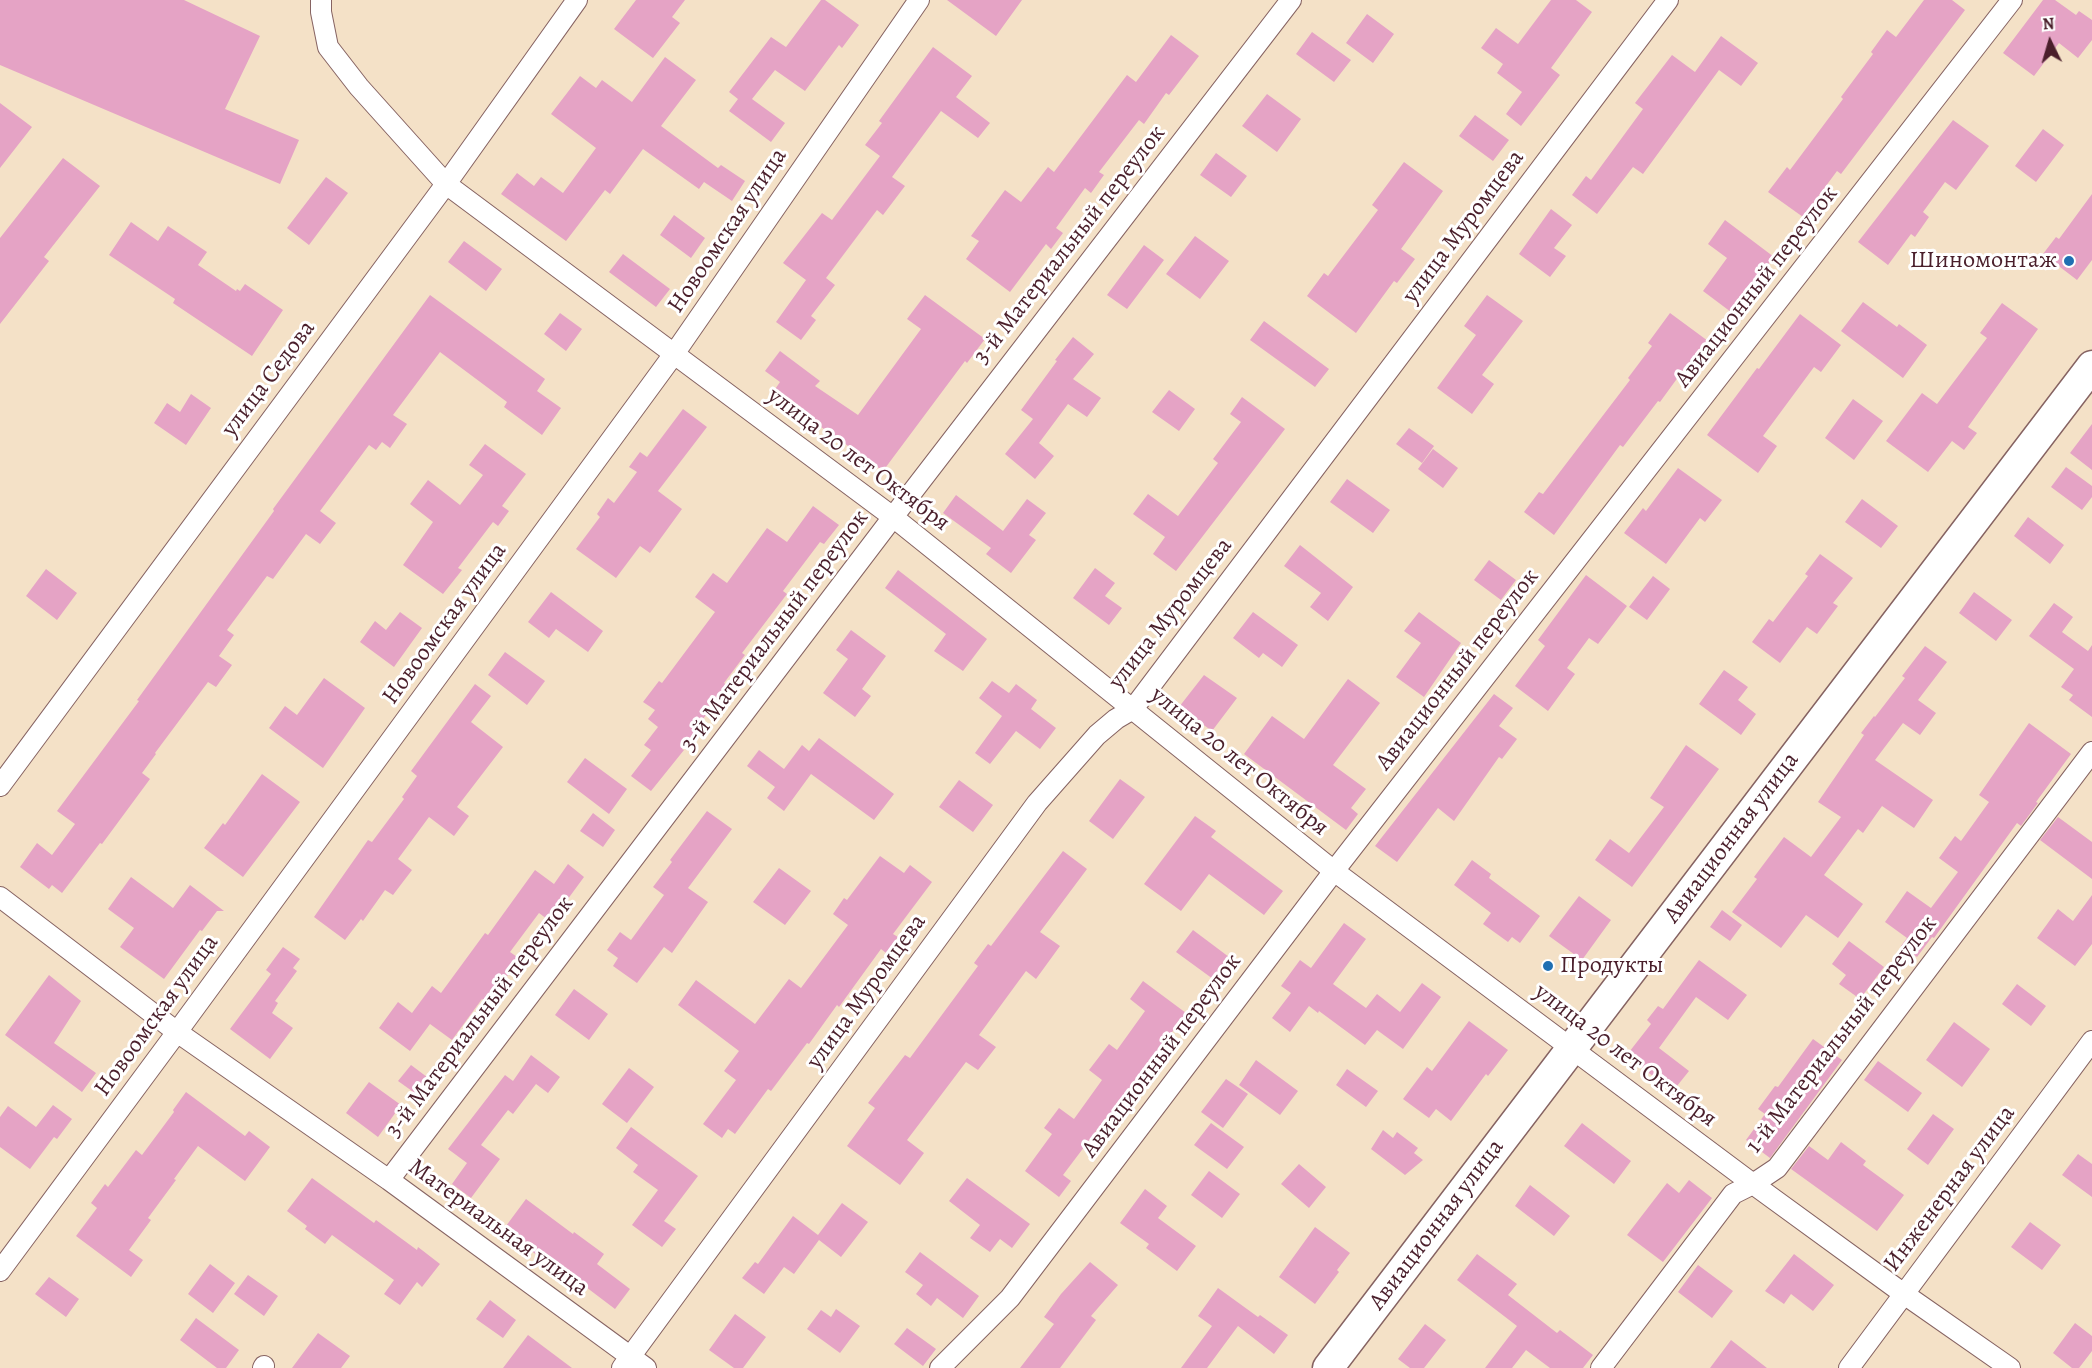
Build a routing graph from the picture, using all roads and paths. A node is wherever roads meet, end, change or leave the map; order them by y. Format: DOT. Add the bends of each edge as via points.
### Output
graph roads {
  1 [pos="321,0"];
  2 [pos="578,0"];
  3 [pos="919,0"];
  4 [pos="1291,0"];
  5 [pos="1668,0"];
  6 [pos="2012,0"];
  7 [pos="446,184"];
  8 [pos="675,354"];
  9 [pos="2092,366"];
  10 [pos="893,517"];
  11 [pos="1133,709"];
  12 [pos="2092,752"];
  13 [pos="0,786"];
  14 [pos="1334,871"];
  15 [pos="0,897"];
  16 [pos="177,1032"];
  17 [pos="2092,1041"];
  18 [pos="1572,1048"];
  19 [pos="389,1180"];
  20 [pos="1753,1184"];
  21 [pos="0,1271"];
  22 [pos="1904,1294"];
  23 [pos="633,1364"];
  24 [pos="940,1368"];
  25 [pos="1328,1368"];
  26 [pos="1601,1368"];
  27 [pos="1849,1368"];
  28 [pos="2010,1368"];
  1 -- 7 [label="street, улица 20 лет Октября" via="328,47"];
  2 -- 7 [label="street, улица Седова"];
  3 -- 8 [label="street, Новоомская улица"];
  4 -- 10 [label="street, 3-й Материальный переулок"];
  5 -- 11 [label="street, улица Муромцева"];
  6 -- 14 [label="street, Авиационный переулок"];
  7 -- 8 [label="street, улица 20 лет Октября"];
  7 -- 13 [label="street, улица Седова"];
  8 -- 10 [label="street, улица 20 лет Октября"];
  8 -- 16 [label="street, Новоомская улица"];
  9 -- 18 [label="main road, Авиационная улица"];
  10 -- 11 [label="street, улица 20 лет Октября"];
  10 -- 19 [label="street, 3-й Материальный переулок"];
  11 -- 14 [label="street, улица 20 лет Октября"];
  11 -- 23 [label="street, улица Муромцева" via="1097,735 1037,803"];
  12 -- 20 [label="street, 1-й Материальный переулок" via="1777,1168"];
  14 -- 18 [label="street, улица 20 лет Октября"];
  14 -- 24 [label="street, Авиационный переулок" via="1010,1298"];
  15 -- 16 [label="street, Материальная улица"];
  16 -- 19 [label="street, Материальная улица"];
  16 -- 21 [label="street, Новоомская улица"];
  17 -- 22 [label="street, Инженерная улица"];
  18 -- 20 [label="street, улица 20 лет Октября"];
  18 -- 25 [label="main road, Авиационная улица"];
  19 -- 23 [label="street, Материальная улица"];
  20 -- 22 [label="street, улица 20 лет Октября"];
  20 -- 26 [label="street, 1-й Материальный переулок" via="1732,1194"];
  22 -- 27 [label="street, Инженерная улица"];
  22 -- 28 [label="street, улица 20 лет Октября"];
}
